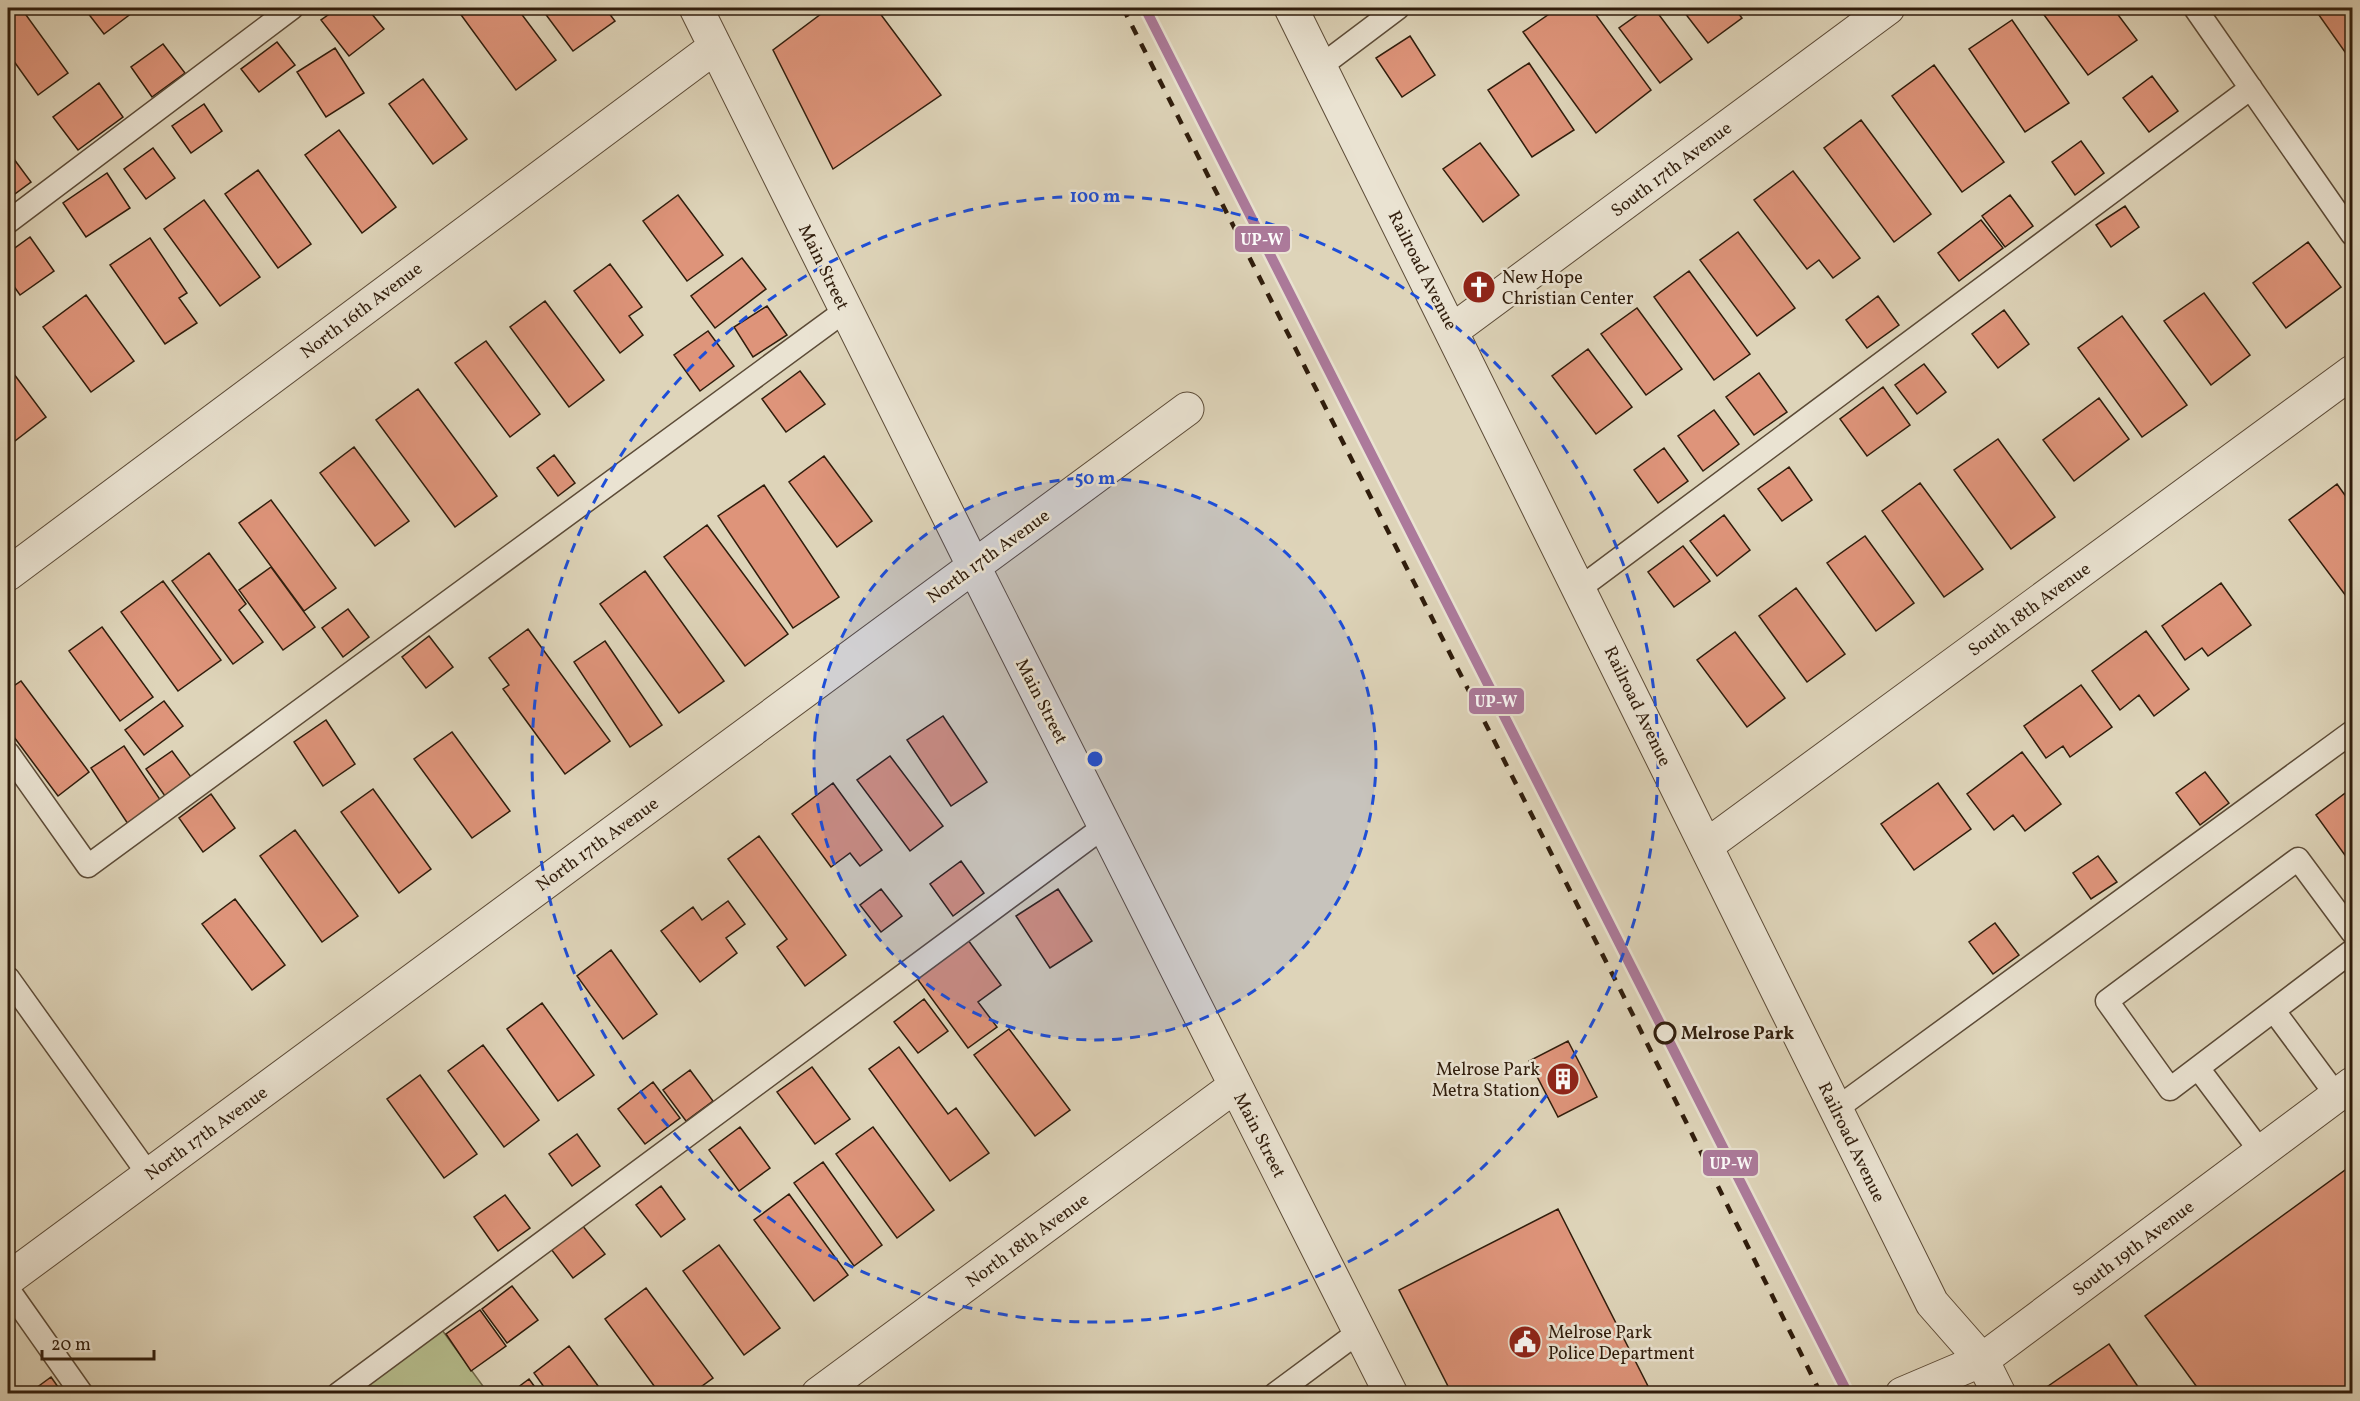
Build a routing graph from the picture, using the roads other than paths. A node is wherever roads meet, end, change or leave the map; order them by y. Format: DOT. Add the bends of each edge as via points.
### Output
graph roads {
  1 [pos="292,8"];
  2 [pos="696,8"];
  3 [pos="1291,8"];
  4 [pos="1398,8"];
  5 [pos="1888,8"];
  6 [pos="2195,8"];
  7 [pos="715,47"];
  8 [pos="1321,66"];
  9 [pos="2251,88"];
  10 [pos="8,222"];
  11 [pos="2352,234"];
  12 [pos="846,310"];
  13 [pos="1453,330"];
  14 [pos="2352,372"];
  15 [pos="1187,409"];
  16 [pos="974,567"];
  17 [pos="8,574"];
  18 [pos="1580,588"];
  19 [pos="2352,732"];
  20 [pos="8,753"];
  21 [pos="1105,826"];
  22 [pos="1706,846"];
  23 [pos="2352,932"];
  24 [pos="2352,951"];
  25 [pos="8,978"];
  26 [pos="2274,1011"];
  27 [pos="2198,1068"];
  28 [pos="1235,1086"];
  29 [pos="2345,1090"];
  30 [pos="1836,1110"];
  31 [pos="2262,1152"];
  32 [pos="149,1175"];
  33 [pos="8,1279"];
  34 [pos="8,1290"];
  35 [pos="1360,1331"];
  36 [pos="1982,1360"];
  37 [pos="82,1394"];
  38 [pos="338,1394"];
  39 [pos="818,1394"];
  40 [pos="1275,1394"];
  41 [pos="1391,1394"];
  42 [pos="1902,1394"];
  43 [pos="1999,1394"];
  1 -- 10 [label="lane"];
  2 -- 7 [label="street, Main Street"];
  3 -- 8 [label="street, Railroad Avenue"];
  4 -- 8 [label="lane"];
  5 -- 13 [label="street, South 17th Avenue"];
  6 -- 9 [label="lane"];
  7 -- 12 [label="street, Main Street"];
  7 -- 17 [label="street, North 16th Avenue"];
  8 -- 13 [label="street, Railroad Avenue"];
  9 -- 11 [label="lane"];
  9 -- 18 [label="lane"];
  12 -- 16 [label="street, Main Street"];
  12 -- 20 [label="lane" via="88,866"];
  13 -- 18 [label="street, Railroad Avenue"];
  14 -- 22 [label="street, South 18th Avenue"];
  15 -- 16 [label="street, North 17th Avenue"];
  16 -- 21 [label="street, Main Street"];
  16 -- 32 [label="street, North 17th Avenue"];
  18 -- 22 [label="street, Railroad Avenue"];
  19 -- 30 [label="lane"];
  21 -- 28 [label="street, Main Street"];
  21 -- 38 [label="lane"];
  22 -- 30 [label="street, Railroad Avenue"];
  23 -- 27 [label="lane" via="2298,859 2106,1001 2170,1089"];
  24 -- 26 [label="lane"];
  25 -- 32 [label="lane"];
  26 -- 27 [label="lane"];
  26 -- 29 [label="lane"];
  27 -- 31 [label="lane"];
  28 -- 35 [label="street, Main Street"];
  28 -- 39 [label="street, North 18th Avenue"];
  29 -- 31 [label="street, South 19th Avenue"];
  30 -- 36 [label="street, Railroad Avenue" via="1932,1304"];
  31 -- 36 [label="street, South 19th Avenue"];
  32 -- 33 [label="street, North 17th Avenue"];
  34 -- 37 [label="lane"];
  35 -- 40 [label="lane"];
  35 -- 41 [label="street, Main Street"];
  36 -- 42 [label="street, South 19th Avenue"];
  36 -- 43 [label="street, Railroad Avenue"];
}
